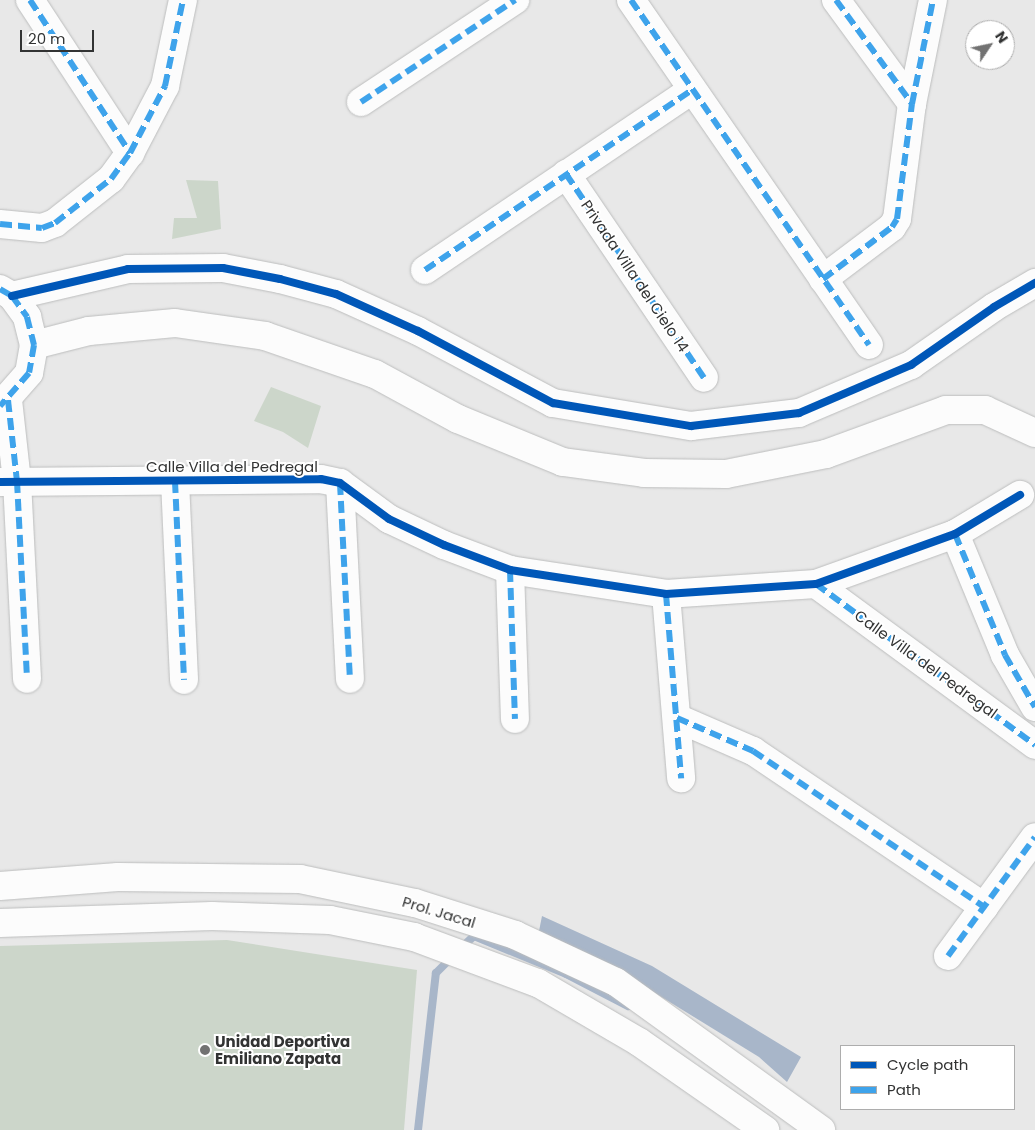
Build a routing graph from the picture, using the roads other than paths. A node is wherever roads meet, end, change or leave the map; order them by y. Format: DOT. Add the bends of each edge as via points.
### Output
graph roads {
  1 [pos="30,0"];
  2 [pos="183,0"];
  3 [pos="515,0"];
  4 [pos="631,0"];
  5 [pos="836,0"];
  6 [pos="933,0"];
  7 [pos="692,90"];
  8 [pos="361,102"];
  9 [pos="912,104"];
  10 [pos="130,153"];
  11 [pos="566,174"];
  12 [pos="0,224"];
  13 [pos="425,270"];
  14 [pos="823,279"];
  15 [pos="1035,283"];
  16 [pos="6,292"];
  17 [pos="34,345"];
  18 [pos="869,345"];
  19 [pos="704,378"];
  20 [pos="4,403"];
  21 [pos="1035,433"];
  22 [pos="175,481"];
  23 [pos="9,482"];
  24 [pos="340,483"];
  25 [pos="1020,495"];
  26 [pos="955,534"];
  27 [pos="510,570"];
  28 [pos="816,584"];
  29 [pos="666,594"];
  30 [pos="350,679"];
  31 [pos="27,680"];
  32 [pos="184,680"];
  33 [pos="1035,707"];
  34 [pos="677,718"];
  35 [pos="515,719"];
  36 [pos="1035,745"];
  37 [pos="681,778"];
  38 [pos="1035,837"];
  39 [pos="0,886"];
  40 [pos="984,907"];
  41 [pos="0,923"];
  42 [pos="948,956"];
  43 [pos="765,1130"];
  44 [pos="821,1130"];
  1 -- 10 [label="street"];
  2 -- 10 [label="street" via="165,86"];
  3 -- 8 [label="street"];
  4 -- 7 [label="street"];
  5 -- 9 [label="street"];
  6 -- 9 [label="street"];
  7 -- 11 [label="street"];
  7 -- 14 [label="street"];
  9 -- 14 [label="street" via="897,219 892,227"];
  10 -- 12 [label="street" via="111,179 55,223 42,228"];
  11 -- 13 [label="street"];
  11 -- 19 [label="street, Privada Villa del Cielo 14"];
  14 -- 18 [label="street"];
  15 -- 16 [label="street" via="994,306 911,365 799,412 691,426 553,404 418,331 336,294 280,278 223,268 128,269"];
  16 -- 17 [label="street" via="27,318"];
  17 -- 20 [label="street" via="30,373"];
  17 -- 21 [label="street" via="89,331 175,323 265,336 375,374 458,419 563,462 644,473 726,474 826,454 946,410 985,410"];
  20 -- 23 [label="street"];
  22 -- 23 [label="street, Calle Villa del Pedregal"];
  22 -- 24 [label="street, Calle Villa del Pedregal" via="302,477"];
  22 -- 32 [label="street"];
  23 -- 31 [label="street"];
  24 -- 27 [label="street, Calle Villa del Pedregal" via="389,519 444,545"];
  24 -- 30 [label="street"];
  25 -- 26 [label="street, Calle Villa del Pedregal"];
  26 -- 28 [label="street, Calle Villa del Pedregal"];
  26 -- 33 [label="street" via="1005,654"];
  27 -- 29 [label="street, Calle Villa del Pedregal"];
  27 -- 35 [label="street"];
  28 -- 29 [label="street, Calle Villa del Pedregal"];
  28 -- 36 [label="street, Calle Villa del Pedregal"];
  29 -- 34 [label="street"];
  34 -- 37 [label="street"];
  34 -- 40 [label="street" via="752,751"];
  38 -- 40 [label="street"];
  39 -- 44 [label="street, Prol. Jacal" via="110,877 300,879 415,902 515,935 616,982"];
  40 -- 42 [label="street"];
  41 -- 43 [label="street, Prol. Jacal" via="212,916 330,920 414,937 538,983 639,1042"];
}
